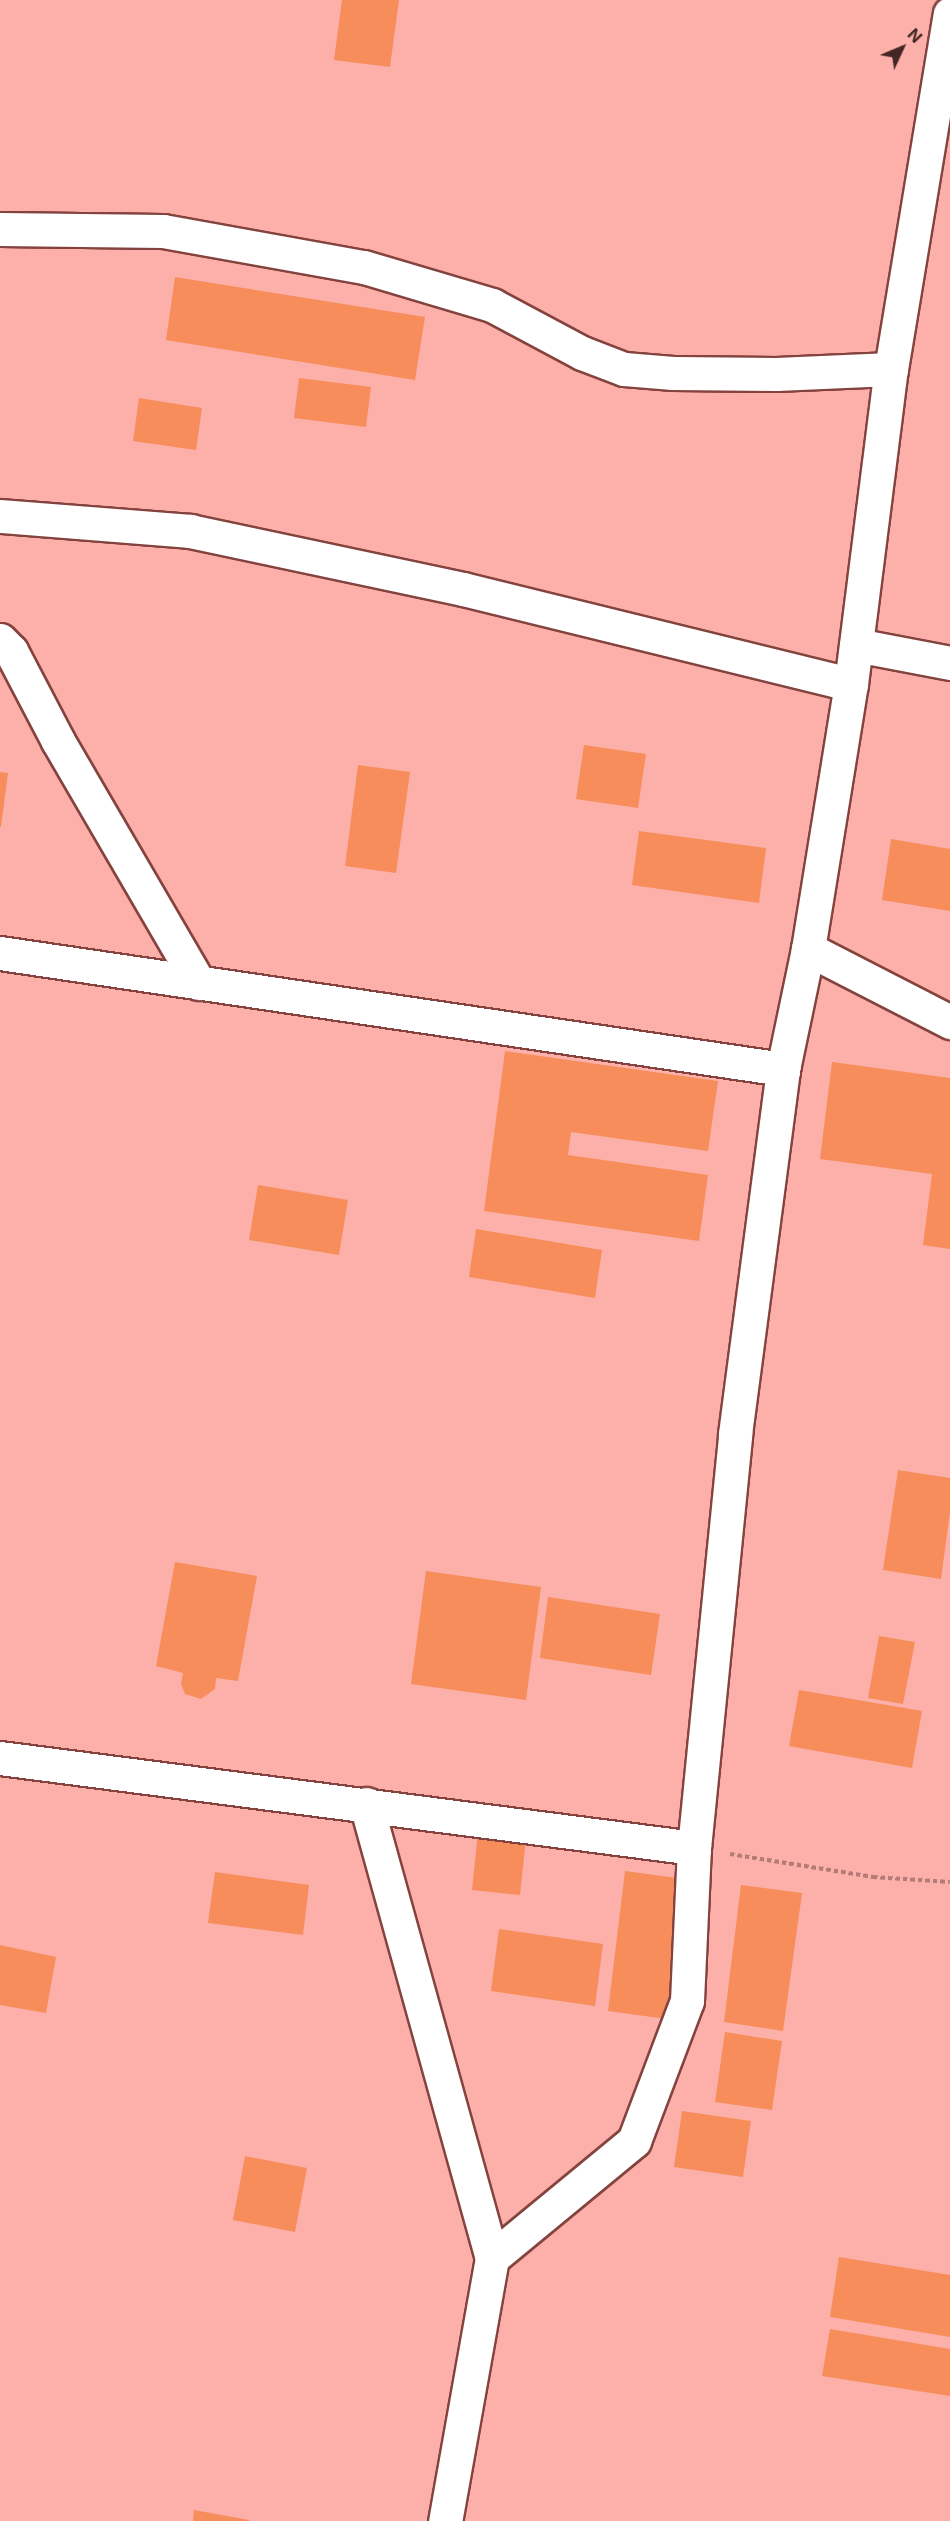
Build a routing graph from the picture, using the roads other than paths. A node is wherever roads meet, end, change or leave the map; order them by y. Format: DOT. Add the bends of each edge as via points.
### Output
graph roads {
  1 [pos="950,14"];
  2 [pos="0,229"];
  3 [pos="891,369"];
  4 [pos="0,516"];
  5 [pos="0,640"];
  6 [pos="856,645"];
  7 [pos="950,663"];
  8 [pos="851,684"];
  9 [pos="808,950"];
  10 [pos="0,953"];
  11 [pos="199,983"];
  12 [pos="950,1022"];
  13 [pos="783,1069"];
  14 [pos="0,1758"];
  15 [pos="366,1804"];
  16 [pos="694,1848"];
  17 [pos="492,2258"];
  18 [pos="445,2521"];
  1 -- 3 [label="street"];
  2 -- 3 [label="street" via="163,231 364,267 492,305 582,353 624,369 776,374"];
  3 -- 6 [label="street"];
  4 -- 8 [label="street" via="190,531 463,589"];
  5 -- 11 [label="street" via="11,651 58,741"];
  6 -- 7 [label="street"];
  6 -- 8 [label="street"];
  8 -- 9 [label="street"];
  9 -- 12 [label="street"];
  9 -- 13 [label="street"];
  10 -- 11 [label="street"];
  11 -- 13 [label="street"];
  13 -- 16 [label="street" via="735,1434"];
  14 -- 15 [label="street"];
  15 -- 16 [label="street"];
  15 -- 17 [label="street"];
  16 -- 17 [label="street" via="687,2001 634,2141"];
  17 -- 18 [label="street"];
}
